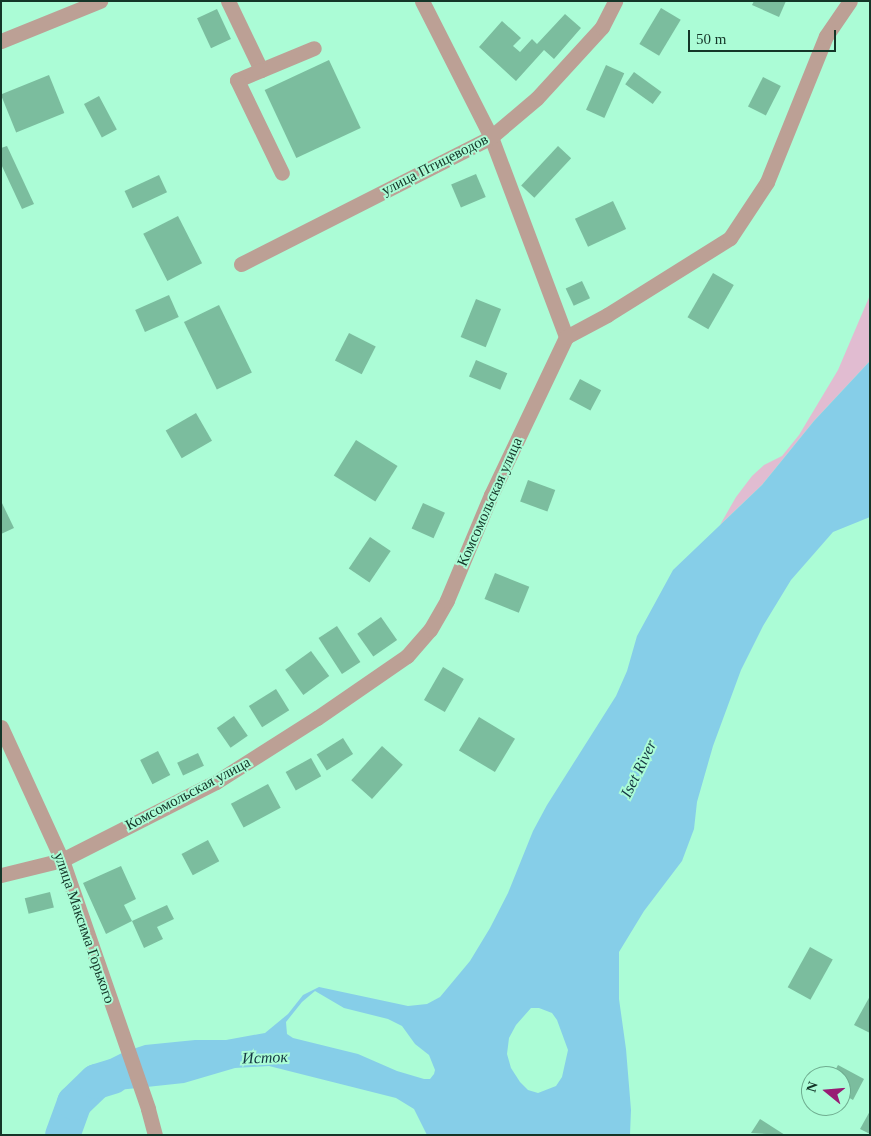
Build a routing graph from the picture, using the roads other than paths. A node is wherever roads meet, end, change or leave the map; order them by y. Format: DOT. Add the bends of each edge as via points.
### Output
graph roads {
  1 [pos="100,1"];
  2 [pos="228,1"];
  3 [pos="422,1"];
  4 [pos="615,1"];
  5 [pos="850,1"];
  6 [pos="1,41"];
  7 [pos="314,48"];
  8 [pos="261,70"];
  9 [pos="491,137"];
  10 [pos="282,173"];
  11 [pos="241,264"];
  12 [pos="566,338"];
  13 [pos="1,727"];
  14 [pos="62,860"];
  15 [pos="1,875"];
  16 [pos="155,1135"];
  1 -- 6 [label="street"];
  2 -- 8 [label="street"];
  3 -- 9 [label="street"];
  4 -- 9 [label="street, улица Птицеводов" via="602,27 537,98"];
  5 -- 12 [label="street" via="826,36 767,182 730,238"];
  7 -- 8 [label="street"];
  8 -- 10 [label="street" via="237,80"];
  9 -- 11 [label="street, улица Птицеводов"];
  9 -- 12 [label="street"];
  12 -- 14 [label="street, Комсомольская улица" via="491,494 447,600 430,630 407,656 216,782"];
  13 -- 14 [label="street, улица Максима Горького"];
  14 -- 15 [label="street, Комсомольская улица"];
  14 -- 16 [label="street, улица Максима Горького"];
}
